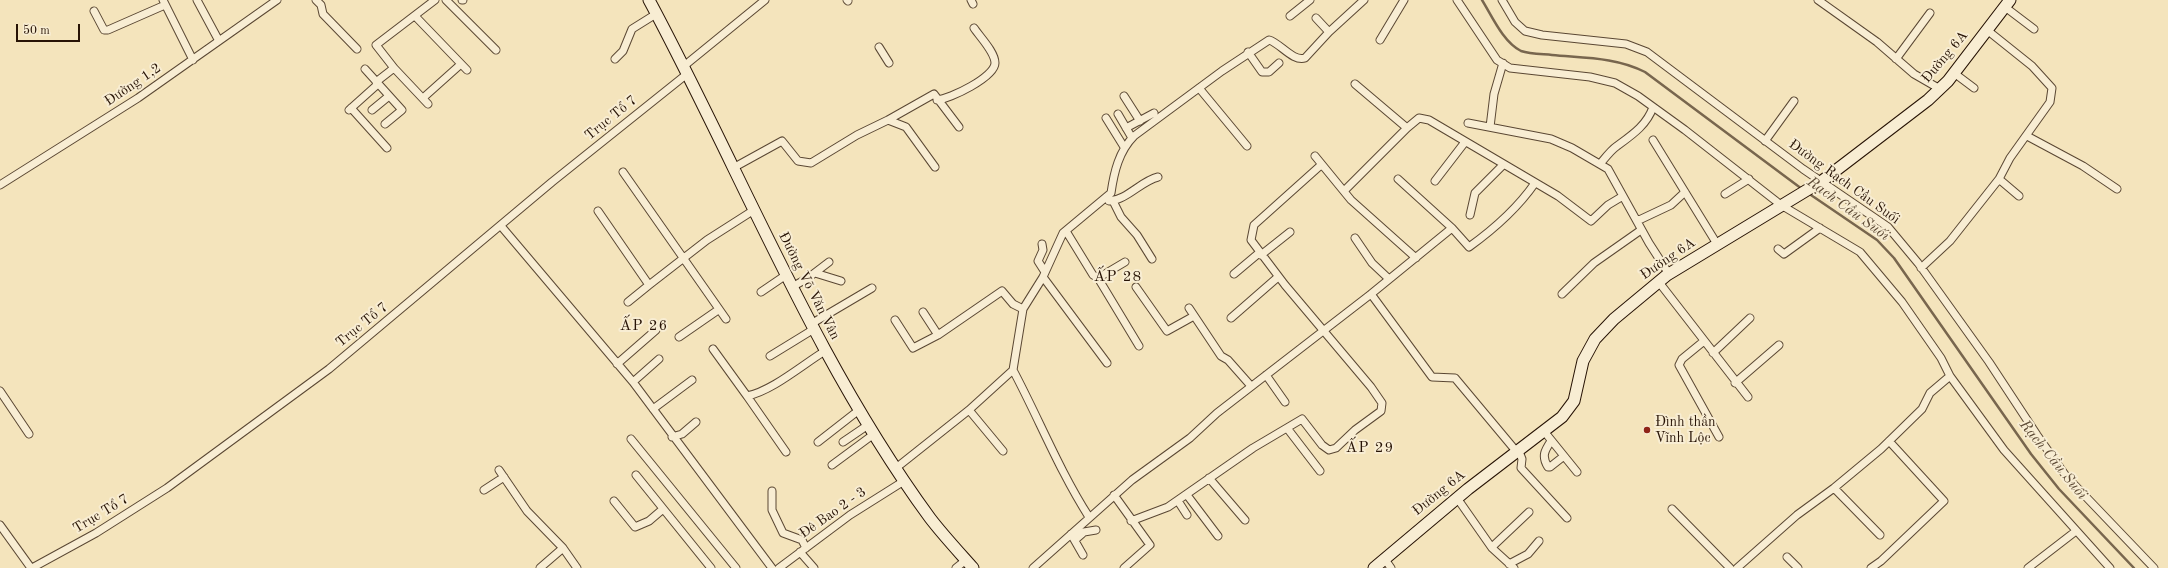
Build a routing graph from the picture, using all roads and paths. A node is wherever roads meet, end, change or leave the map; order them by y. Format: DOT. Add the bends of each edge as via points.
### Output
graph roads {
  1 [pos="197,0"];
  2 [pos="277,0"];
  3 [pos="316,0"];
  4 [pos="435,0"];
  5 [pos="446,0"];
  6 [pos="649,0"];
  7 [pos="764,0"];
  8 [pos="1310,0"];
  9 [pos="1364,0"];
  10 [pos="1404,0"];
  11 [pos="1457,0"];
  12 [pos="1502,0"];
  13 [pos="1818,0"];
  14 [pos="164,3"];
  15 [pos="2007,3"];
  16 [pos="94,11"];
  17 [pos="1930,13"];
  18 [pos="656,14"];
  19 [pos="415,16"];
  20 [pos="1290,16"];
  21 [pos="1316,18"];
  22 [pos="974,28"];
  23 [pos="2034,28"];
  24 [pos="1987,30"];
  25 [pos="1329,32"];
  26 [pos="1380,40"];
  27 [pos="219,41"];
  28 [pos="879,47"];
  29 [pos="357,49"];
  30 [pos="496,50"];
  31 [pos="1248,52"];
  32 [pos="615,59"];
  33 [pos="1896,59"];
  34 [pos="193,60"];
  35 [pos="889,63"];
  36 [pos="1279,63"];
  37 [pos="1502,63"];
  38 [pos="394,68"];
  39 [pos="365,69"];
  40 [pos="686,70"];
  41 [pos="1954,73"];
  42 [pos="377,83"];
  43 [pos="1355,84"];
  44 [pos="1199,88"];
  45 [pos="1974,88"];
  46 [pos="1940,89"];
  47 [pos="389,96"];
  48 [pos="1124,96"];
  49 [pos="423,98"];
  50 [pos="937,100"];
  51 [pos="1794,101"];
  52 [pos="428,104"];
  53 [pos="1653,107"];
  54 [pos="372,110"];
  55 [pos="1154,113"];
  56 [pos="1118,114"];
  57 [pos="1106,118"];
  58 [pos="888,120"];
  59 [pos="1140,121"];
  60 [pos="1468,123"];
  61 [pos="385,124"];
  62 [pos="959,127"];
  63 [pos="1490,127"];
  64 [pos="1126,128"];
  65 [pos="1407,128"];
  66 [pos="2027,136"];
  67 [pos="1132,138"];
  68 [pos="1653,140"];
  69 [pos="1765,141"];
  70 [pos="1465,142"];
  71 [pos="1247,146"];
  72 [pos="1124,147"];
  73 [pos="387,148"];
  74 [pos="1315,156"];
  75 [pos="1600,164"];
  76 [pos="1321,165"];
  77 [pos="1503,165"];
  78 [pos="935,167"];
  79 [pos="733,168"];
  80 [pos="623,172"];
  81 [pos="1158,177"];
  82 [pos="1398,179"];
  83 [pos="1749,179"];
  84 [pos="1999,179"];
  85 [pos="1434,181"];
  86 [pos="1820,182"];
  87 [pos="1535,183"];
  88 [pos="0,185"];
  89 [pos="2117,189"];
  90 [pos="1345,190"];
  91 [pos="1685,192"];
  92 [pos="1726,194"];
  93 [pos="1623,196"];
  94 [pos="2018,196"];
  95 [pos="1103,201"];
  96 [pos="1113,201"];
  97 [pos="1783,204"];
  98 [pos="754,210"];
  99 [pos="598,211"];
  100 [pos="1470,215"];
  101 [pos="1637,221"];
  102 [pos="501,226"];
  103 [pos="1452,228"];
  104 [pos="1820,228"];
  105 [pos="1641,230"];
  106 [pos="1066,231"];
  107 [pos="1290,232"];
  108 [pos="1355,238"];
  109 [pos="1042,244"];
  110 [pos="1717,244"];
  111 [pos="1778,249"];
  112 [pos="1260,254"];
  113 [pos="1416,258"];
  114 [pos="683,259"];
  115 [pos="1152,259"];
  116 [pos="829,262"];
  117 [pos="1125,262"];
  118 [pos="1921,268"];
  119 [pos="815,273"];
  120 [pos="1044,274"];
  121 [pos="1234,274"];
  122 [pos="1669,274"];
  123 [pos="786,276"];
  124 [pos="1278,277"];
  125 [pos="1098,278"];
  126 [pos="1389,279"];
  127 [pos="841,281"];
  128 [pos="1658,282"];
  129 [pos="649,285"];
  130 [pos="792,287"];
  131 [pos="1136,287"];
  132 [pos="872,288"];
  133 [pos="761,292"];
  134 [pos="1371,294"];
  135 [pos="1562,294"];
  136 [pos="628,302"];
  137 [pos="1189,308"];
  138 [pos="1023,309"];
  139 [pos="718,310"];
  140 [pos="923,312"];
  141 [pos="1194,316"];
  142 [pos="1231,318"];
  143 [pos="1750,318"];
  144 [pos="726,320"];
  145 [pos="895,320"];
  146 [pos="812,327"];
  147 [pos="656,330"];
  148 [pos="1323,332"];
  149 [pos="938,335"];
  150 [pos="679,337"];
  151 [pos="1704,341"];
  152 [pos="1779,345"];
  153 [pos="1139,346"];
  154 [pos="713,349"];
  155 [pos="825,351"];
  156 [pos="1713,353"];
  157 [pos="770,356"];
  158 [pos="659,359"];
  159 [pos="1107,363"];
  160 [pos="618,364"];
  161 [pos="1013,370"];
  162 [pos="1266,375"];
  163 [pos="1950,376"];
  164 [pos="692,380"];
  165 [pos="633,382"];
  166 [pos="1735,383"];
  167 [pos="1251,386"];
  168 [pos="0,391"];
  169 [pos="747,396"];
  170 [pos="1748,397"];
  171 [pos="1285,402"];
  172 [pos="653,410"];
  173 [pos="859,410"];
  174 [pos="968,410"];
  175 [pos="696,422"];
  176 [pos="1287,428"];
  177 [pos="871,429"];
  178 [pos="1543,430"];
  179 [pos="29,434"];
  180 [pos="1719,436"];
  181 [pos="672,437"];
  182 [pos="631,439"];
  183 [pos="1551,440"];
  184 [pos="1889,441"];
  185 [pos="818,442"];
  186 [pos="843,442"];
  187 [pos="1517,450"];
  188 [pos="1003,451"];
  189 [pos="786,452"];
  190 [pos="1564,456"];
  191 [pos="832,465"];
  192 [pos="896,468"];
  193 [pos="499,470"];
  194 [pos="1320,471"];
  195 [pos="1577,472"];
  196 [pos="636,475"];
  197 [pos="504,477"];
  198 [pos="1209,478"];
  199 [pos="904,481"];
  200 [pos="1834,488"];
  201 [pos="484,490"];
  202 [pos="772,491"];
  203 [pos="1114,495"];
  204 [pos="1186,495"];
  205 [pos="1458,498"];
  206 [pos="1178,500"];
  207 [pos="614,501"];
  208 [pos="663,509"];
  209 [pos="1672,509"];
  210 [pos="1529,512"];
  211 [pos="1187,515"];
  212 [pos="1089,517"];
  213 [pos="1567,518"];
  214 [pos="1245,520"];
  215 [pos="1131,521"];
  216 [pos="0,525"];
  217 [pos="1096,530"];
  218 [pos="2076,531"];
  219 [pos="1880,535"];
  220 [pos="1074,536"];
  221 [pos="1218,536"];
  222 [pos="1539,541"];
  223 [pos="1492,547"];
  224 [pos="562,548"];
  225 [pos="803,550"];
  226 [pos="1084,555"];
  227 [pos="1787,557"];
  228 [pos="1384,558"];
  229 [pos="969,564"];
  230 [pos="1511,566"];
  231 [pos="31,568"];
  232 [pos="540,568"];
  233 [pos="577,568"];
  234 [pos="711,568"];
  235 [pos="736,568"];
  236 [pos="772,568"];
  237 [pos="779,568"];
  238 [pos="814,568"];
  239 [pos="956,568"];
  240 [pos="1033,568"];
  241 [pos="1124,568"];
  242 [pos="1374,568"];
  243 [pos="1391,568"];
  244 [pos="1730,568"];
  245 [pos="1737,568"];
  246 [pos="1798,568"];
  247 [pos="1871,568"];
  248 [pos="2028,568"];
  249 [pos="2110,568"];
  250 [pos="2154,568"];
  1 -- 27 [label="street"];
  2 -- 27 [label="street, Đường 1,2"];
  3 -- 29 [label="street" via="321,5 323,14"];
  4 -- 19 [label="street"];
  5 -- 30 [label="street"];
  6 -- 18 [label="street, Đường Võ Văn Vân"];
  7 -- 40 [label="street, Trục Tổ 7"];
  8 -- 20 [label="street"];
  9 -- 25 [label="street"];
  10 -- 26 [label="street"];
  11 -- 37 [label="street" via="1497,60"];
  12 -- 69 [label="street, Đường Rạch Cầu Suối" via="1515,22 1525,30 1542,35 1626,44 1647,52"];
  13 -- 33 [label="street" via="1877,42"];
  14 -- 16 [label="street" via="108,30 104,30"];
  14 -- 34 [label="street"];
  15 -- 23 [label="street"];
  15 -- 24 [label="street, Đường 6A"];
  17 -- 33 [label="street"];
  18 -- 32 [label="street" via="632,29 623,51"];
  18 -- 40 [label="street, Đường Võ Văn Vân"];
  19 -- 38 [label="street" via="376,45"];
  19 -- 49 [label="street" via="464,67"];
  21 -- 25 [label="street"];
  22 -- 50 [label="street" via="991,53 995,62 993,70 988,76 948,93 944,99"];
  24 -- 41 [label="street, Đường 6A"];
  24 -- 66 [label="street" via="2032,66 2052,88 2050,102"];
  25 -- 31 [label="street" via="1302,59 1269,40"];
  27 -- 34 [label="street, Đường 1,2"];
  28 -- 35 [label="street"];
  31 -- 36 [label="street" via="1262,72 1269,72"];
  31 -- 44 [label="street"];
  33 -- 46 [label="street" via="1914,74"];
  34 -- 88 [label="street, Đường 1,2" via="106,120"];
  37 -- 53 [label="street" via="1510,68 1590,77 1615,83"];
  37 -- 63 [label="street" via="1494,94"];
  38 -- 42 [label="street"];
  38 -- 49 [label="street"];
  39 -- 42 [label="street"];
  40 -- 79 [label="street, Đường Võ Văn Vân"];
  40 -- 102 [label="street, Trục Tổ 7"];
  41 -- 45 [label="street"];
  41 -- 46 [label="street, Đường 6A"];
  42 -- 47 [label="street"];
  42 -- 73 [label="street" via="350,109"];
  43 -- 65 [label="street"];
  44 -- 67 [label="street"];
  44 -- 71 [label="street"];
  46 -- 86 [label="street, Đường 6A"];
  47 -- 54 [label="street"];
  47 -- 61 [label="street" via="402,110"];
  48 -- 59 [label="street"];
  49 -- 52 [label="street"];
  50 -- 58 [label="street" via="934,94"];
  50 -- 62 [label="street"];
  51 -- 69 [label="street"];
  53 -- 75 [label="street" via="1638,131 1617,146"];
  53 -- 83 [label="street"];
  55 -- 59 [label="street"];
  56 -- 64 [label="street"];
  57 -- 72 [label="street"];
  58 -- 78 [label="street" via="906,127"];
  58 -- 79 [label="street" via="857,135 811,163 798,161 782,141"];
  59 -- 64 [label="street"];
  60 -- 63 [label="street"];
  63 -- 75 [label="street" via="1551,139"];
  64 -- 67 [label="street"];
  65 -- 70 [label="street" via="1419,118 1424,119"];
  65 -- 90 [label="street"];
  66 -- 84 [label="street" via="2010,158"];
  66 -- 89 [label="street" via="2083,166"];
  67 -- 72 [label="street"];
  68 -- 91 [label="street"];
  69 -- 86 [label="street, Đường Rạch Cầu Suối"];
  70 -- 77 [label="street"];
  70 -- 85 [label="street"];
  72 -- 95 [label="street" via="1111,193"];
  74 -- 76 [label="street"];
  75 -- 93 [label="street" via="1608,169"];
  76 -- 90 [label="street"];
  76 -- 112 [label="street" via="1254,225 1251,240"];
  77 -- 87 [label="street"];
  77 -- 100 [label="street" via="1475,194"];
  79 -- 98 [label="street, Đường Võ Văn Vân"];
  80 -- 114 [label="street"];
  81 -- 96 [label="street"];
  82 -- 103 [label="street"];
  83 -- 92 [label="street"];
  83 -- 97 [label="street"];
  84 -- 94 [label="street"];
  84 -- 118 [label="street" via="1950,242"];
  86 -- 97 [label="street, Đường 6A"];
  86 -- 118 [label="street, Đường Rạch Cầu Suối" via="1888,227"];
  87 -- 93 [label="street" via="1578,209 1591,221 1608,205"];
  87 -- 103 [label="street" via="1524,199 1469,247"];
  90 -- 113 [label="street" via="1351,200"];
  91 -- 101 [label="street" via="1671,205"];
  91 -- 110 [label="street"];
  93 -- 101 [label="street"];
  95 -- 96 [label="street"];
  95 -- 106 [label="street"];
  96 -- 115 [label="street" via="1121,217 1138,235"];
  97 -- 104 [label="street"];
  97 -- 110 [label="street, Đường 6A"];
  98 -- 114 [label="street"];
  98 -- 123 [label="street, Đường Võ Văn Vân"];
  99 -- 129 [label="street"];
  101 -- 105 [label="street"];
  102 -- 160 [label="street"];
  102 -- 231 [label="street, Trục Tổ 7" via="329,369 167,488 96,533"];
  103 -- 113 [label="street"];
  104 -- 111 [label="street" via="1790,251 1784,254"];
  104 -- 163 [label="street" via="1860,252 1872,265 1902,302"];
  105 -- 122 [label="street"];
  105 -- 135 [label="street" via="1594,263"];
  106 -- 120 [label="street"];
  106 -- 125 [label="street" via="1093,275"];
  107 -- 112 [label="street"];
  108 -- 126 [label="street" via="1372,263"];
  109 -- 120 [label="street" via="1043,250 1038,261"];
  110 -- 122 [label="street, Đường 6A"];
  112 -- 121 [label="street"];
  112 -- 124 [label="street"];
  113 -- 126 [label="street"];
  114 -- 129 [label="street"];
  114 -- 139 [label="street"];
  116 -- 119 [label="street"];
  117 -- 125 [label="street"];
  118 -- 250 [label="street, Đường Rạch Cầu Suối" via="1989,362 2066,476"];
  119 -- 127 [label="street"];
  119 -- 130 [label="street"];
  120 -- 138 [label="street"];
  120 -- 159 [label="street"];
  122 -- 128 [label="street, Đường 6A"];
  123 -- 130 [label="street, Đường Võ Văn Vân"];
  123 -- 133 [label="street"];
  124 -- 142 [label="street"];
  124 -- 148 [label="street"];
  125 -- 153 [label="street"];
  126 -- 134 [label="street"];
  128 -- 151 [label="street"];
  128 -- 178 [label="street, Đường 6A" via="1614,319 1595,339 1583,361 1574,401 1562,417"];
  129 -- 136 [label="street"];
  130 -- 146 [label="street, Đường Võ Văn Vân"];
  131 -- 141 [label="street" via="1167,331"];
  132 -- 146 [label="street"];
  134 -- 148 [label="street"];
  134 -- 187 [label="street" via="1432,377 1454,378"];
  137 -- 141 [label="street"];
  138 -- 149 [label="street" via="1013,304 1002,291"];
  138 -- 161 [label="street"];
  139 -- 144 [label="street"];
  139 -- 150 [label="street"];
  140 -- 149 [label="street"];
  141 -- 167 [label="street" via="1221,356 1228,360"];
  143 -- 156 [label="street"];
  145 -- 149 [label="street" via="913,348"];
  146 -- 155 [label="street, Đường Võ Văn Vân"];
  146 -- 157 [label="street"];
  147 -- 160 [label="street"];
  148 -- 162 [label="street"];
  148 -- 176 [label="street" via="1371,387 1382,403 1381,411 1336,448 1329,450 1302,419"];
  151 -- 156 [label="street"];
  151 -- 180 [label="street" via="1682,359 1679,365"];
  152 -- 166 [label="street"];
  154 -- 169 [label="street"];
  155 -- 169 [label="street" via="771,386"];
  155 -- 173 [label="street, Đường Võ Văn Vân"];
  156 -- 166 [label="street"];
  158 -- 165 [label="street"];
  160 -- 165 [label="street"];
  161 -- 174 [label="street"];
  161 -- 212 [label="street" via="1043,427 1058,465"];
  162 -- 167 [label="street"];
  162 -- 171 [label="street"];
  163 -- 184 [label="street" via="1930,393 1922,409"];
  163 -- 218 [label="street" via="2004,450"];
  164 -- 172 [label="street"];
  165 -- 172 [label="street"];
  166 -- 170 [label="street"];
  167 -- 203 [label="street" via="1190,438"];
  168 -- 179 [label="street"];
  169 -- 189 [label="street"];
  172 -- 181 [label="street"];
  173 -- 177 [label="street, Đường Võ Văn Vân"];
  173 -- 185 [label="street"];
  174 -- 188 [label="street"];
  174 -- 192 [label="street"];
  175 -- 181 [label="street" via="682,434"];
  176 -- 194 [label="street"];
  176 -- 198 [label="street"];
  177 -- 186 [label="street"];
  177 -- 191 [label="street"];
  177 -- 192 [label="street, Đường Võ Văn Vân"];
  178 -- 183 [label="street"];
  178 -- 187 [label="street, Đường 6A"];
  181 -- 236 [label="street"];
  182 -- 235 [label="street"];
  183 -- 190 [label="street"];
  183 -- 190 [label="street" via="1544,451 1544,461 1548,467"];
  184 -- 200 [label="street"];
  184 -- 247 [label="street" via="1944,501"];
  187 -- 205 [label="street, Đường 6A"];
  187 -- 213 [label="street" via="1522,459 1521,468"];
  190 -- 195 [label="street"];
  192 -- 199 [label="street, Đường Võ Văn Vân"];
  193 -- 197 [label="street"];
  196 -- 208 [label="street"];
  197 -- 201 [label="street"];
  197 -- 224 [label="street" via="527,511"];
  198 -- 204 [label="street"];
  198 -- 214 [label="street"];
  199 -- 225 [label="street, Đê Bao 2 - 3" via="850,515"];
  199 -- 229 [label="street, Đường Võ Văn Vân" via="931,520"];
  200 -- 219 [label="street"];
  200 -- 245 [label="street" via="1797,515"];
  202 -- 225 [label="street" via="772,510 784,533 802,540"];
  203 -- 212 [label="street"];
  203 -- 215 [label="street"];
  204 -- 206 [label="street"];
  204 -- 221 [label="street"];
  205 -- 223 [label="street"];
  205 -- 228 [label="street, Đường 6A"];
  206 -- 211 [label="street"];
  206 -- 215 [label="street" via="1168,507"];
  207 -- 208 [label="street" via="635,527 649,521"];
  208 -- 234 [label="street"];
  209 -- 244 [label="street"];
  210 -- 223 [label="street"];
  212 -- 220 [label="street"];
  215 -- 241 [label="street" via="1150,545"];
  216 -- 231 [label="street"];
  217 -- 220 [label="street"];
  218 -- 248 [label="street"];
  218 -- 249 [label="street"];
  220 -- 226 [label="street"];
  220 -- 240 [label="street"];
  222 -- 230 [label="street" via="1528,554"];
  223 -- 230 [label="street"];
  224 -- 232 [label="street"];
  224 -- 233 [label="street"];
  225 -- 237 [label="street, Đê Bao 2 - 3"];
  225 -- 238 [label="street"];
  227 -- 246 [label="street"];
  228 -- 242 [label="street, Đường 6A"];
  228 -- 243 [label="street"];
  229 -- 239 [label="street"];
}
